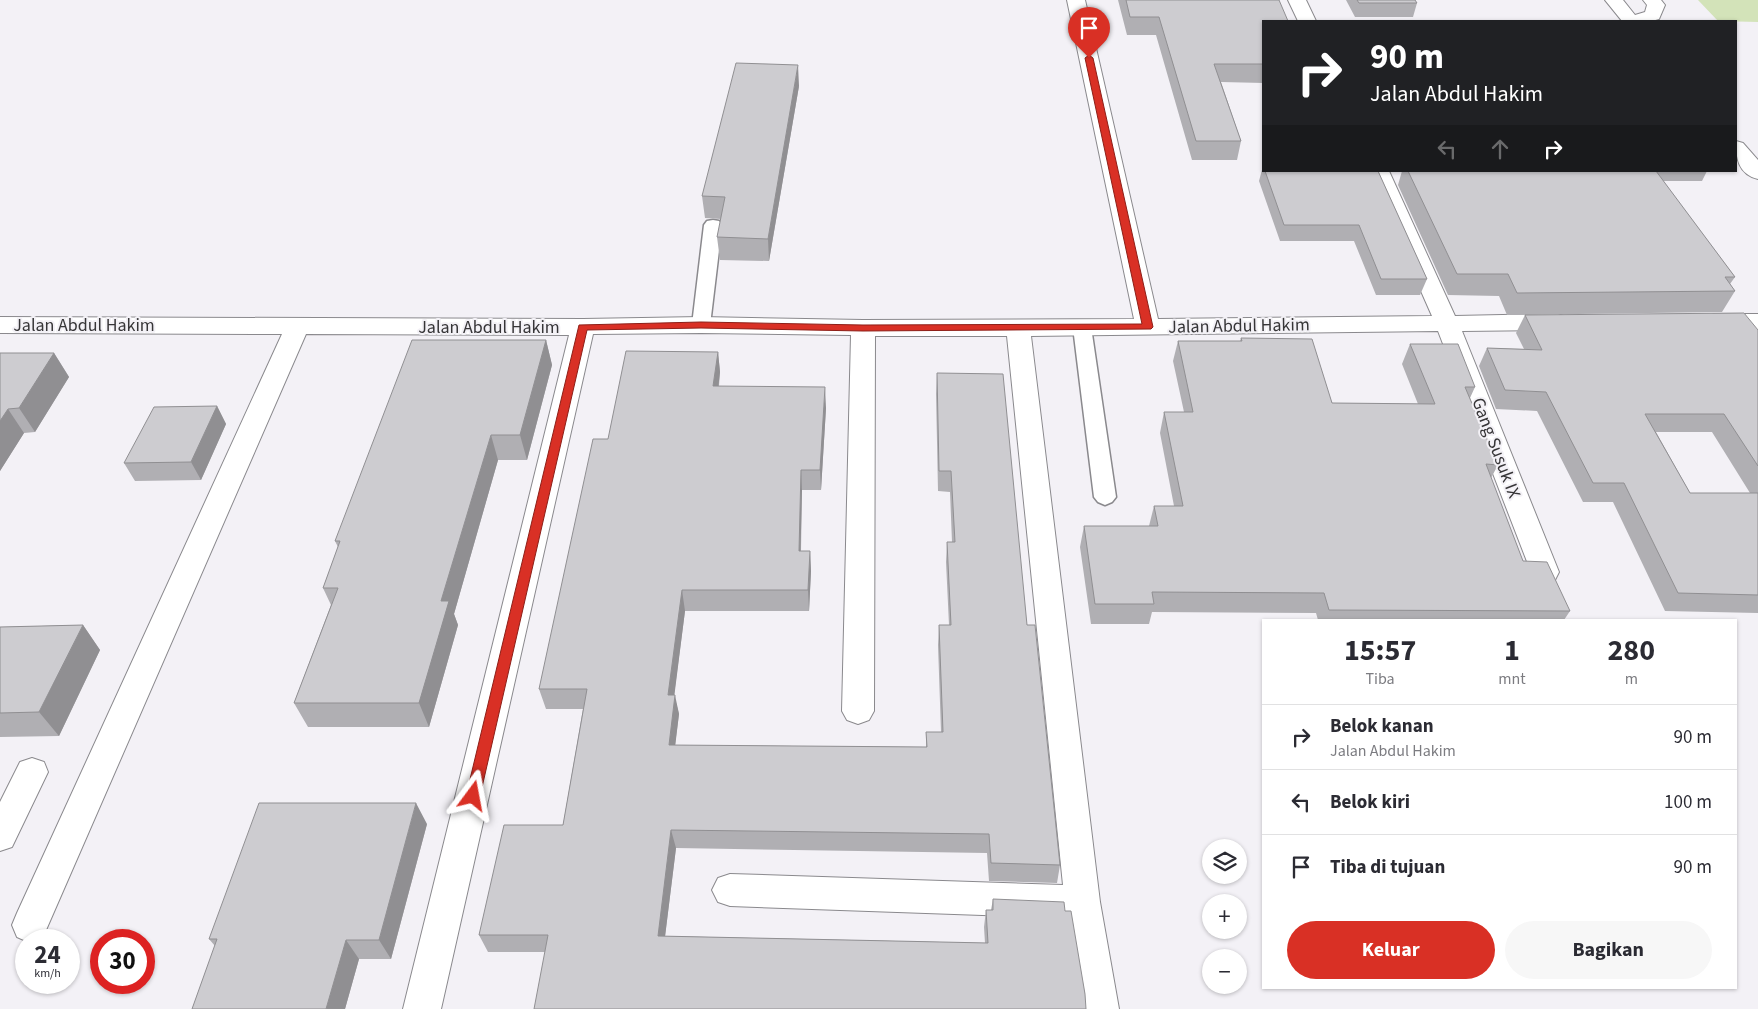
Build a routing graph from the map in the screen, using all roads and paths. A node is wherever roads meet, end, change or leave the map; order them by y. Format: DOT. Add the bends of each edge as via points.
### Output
graph roads {
  1 [pos="1076,0"];
  2 [pos="1297,0"];
  3 [pos="1614,0"];
  4 [pos="1652,0"];
  5 [pos="1307,20"];
  6 [pos="1632,20"];
  7 [pos="1636,20"];
  8 [pos="1737,148"];
  9 [pos="1378,172"];
  10 [pos="1758,173"];
  11 [pos="713,225"];
  12 [pos="1582,322"];
  13 [pos="1694,322"];
  14 [pos="1749,322"];
  15 [pos="1448,323"];
  16 [pos="0,325"];
  17 [pos="701,325"];
  18 [pos="297,326"];
  19 [pos="583,327"];
  20 [pos="1082,327"];
  21 [pos="1148,327"];
  22 [pos="863,328"];
  23 [pos="1018,328"];
  24 [pos="1758,345"];
  25 [pos="1105,497"];
  26 [pos="1545,572"];
  27 [pos="858,711"];
  28 [pos="32,772"];
  29 [pos="0,836"];
  30 [pos="730,890"];
  31 [pos="1082,902"];
  32 [pos="30,924"];
  33 [pos="422,1009"];
  34 [pos="1100,1009"];
  1 -- 21 [label="street"];
  2 -- 5 [label="street"];
  3 -- 6 [label="street"];
  4 -- 7 [label="street" via="1656,6 1653,15"];
  8 -- 10 [label="street"];
  9 -- 15 [label="street, Gang Susuk IX"];
  11 -- 17 [label="lane"];
  12 -- 15 [label="street, Jalan Abdul Hakim"];
  13 -- 14 [label="street"];
  14 -- 24 [label="street"];
  15 -- 21 [label="street, Jalan Abdul Hakim"];
  15 -- 26 [label="street, Gang Susuk IX"];
  16 -- 18 [label="street, Jalan Abdul Hakim"];
  17 -- 19 [label="street, Jalan Abdul Hakim"];
  17 -- 22 [label="street, Jalan Abdul Hakim"];
  18 -- 19 [label="street, Jalan Abdul Hakim"];
  18 -- 32 [label="street"];
  19 -- 33 [label="street"];
  20 -- 21 [label="street, Jalan Abdul Hakim"];
  20 -- 23 [label="street, Jalan Abdul Hakim"];
  20 -- 25 [label="lane"];
  22 -- 23 [label="street, Jalan Abdul Hakim"];
  22 -- 27 [label="street"];
  23 -- 31 [label="street"];
  28 -- 29 [label="street"];
  30 -- 31 [label="street"];
  31 -- 34 [label="street"];
}
